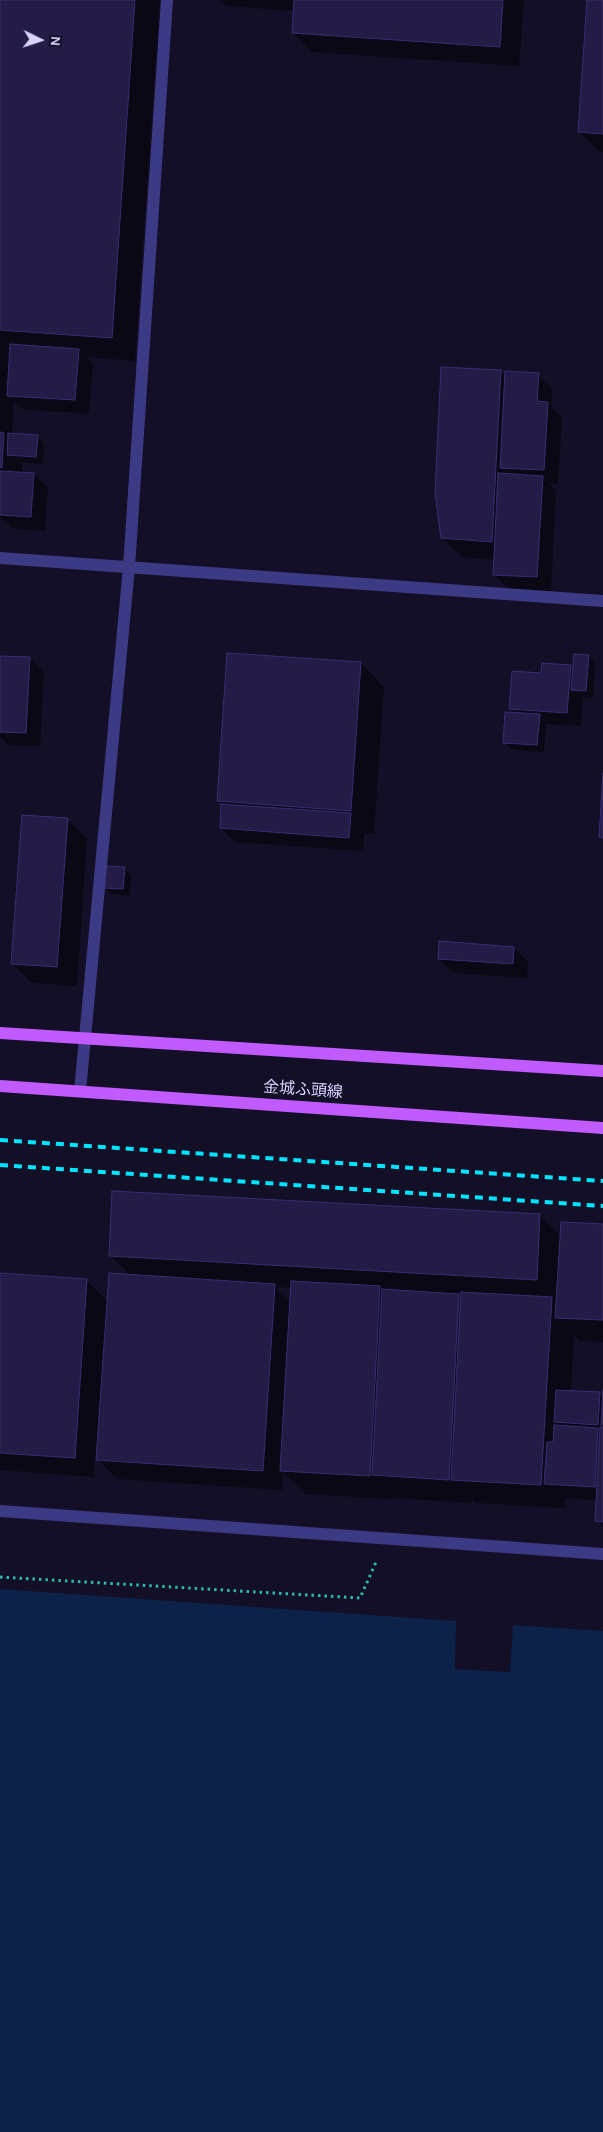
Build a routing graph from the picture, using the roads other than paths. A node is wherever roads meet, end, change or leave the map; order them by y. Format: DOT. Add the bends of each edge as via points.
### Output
graph roads {
  1 [pos="167,0"];
  2 [pos="0,558"];
  3 [pos="129,568"];
  4 [pos="603,601"];
  5 [pos="0,1033"];
  6 [pos="86,1039"];
  7 [pos="603,1071"];
  8 [pos="0,1086"];
  9 [pos="80,1091"];
  10 [pos="603,1128"];
  11 [pos="0,1511"];
  12 [pos="603,1554"];
  1 -- 3 [label="street"];
  2 -- 3 [label="street"];
  3 -- 4 [label="street"];
  3 -- 6 [label="street"];
  5 -- 6 [label="main road"];
  6 -- 7 [label="main road"];
  6 -- 9 [label="street"];
  8 -- 9 [label="main road, 金城ふ頭線"];
  9 -- 10 [label="main road, 金城ふ頭線"];
  11 -- 12 [label="street"];
}
